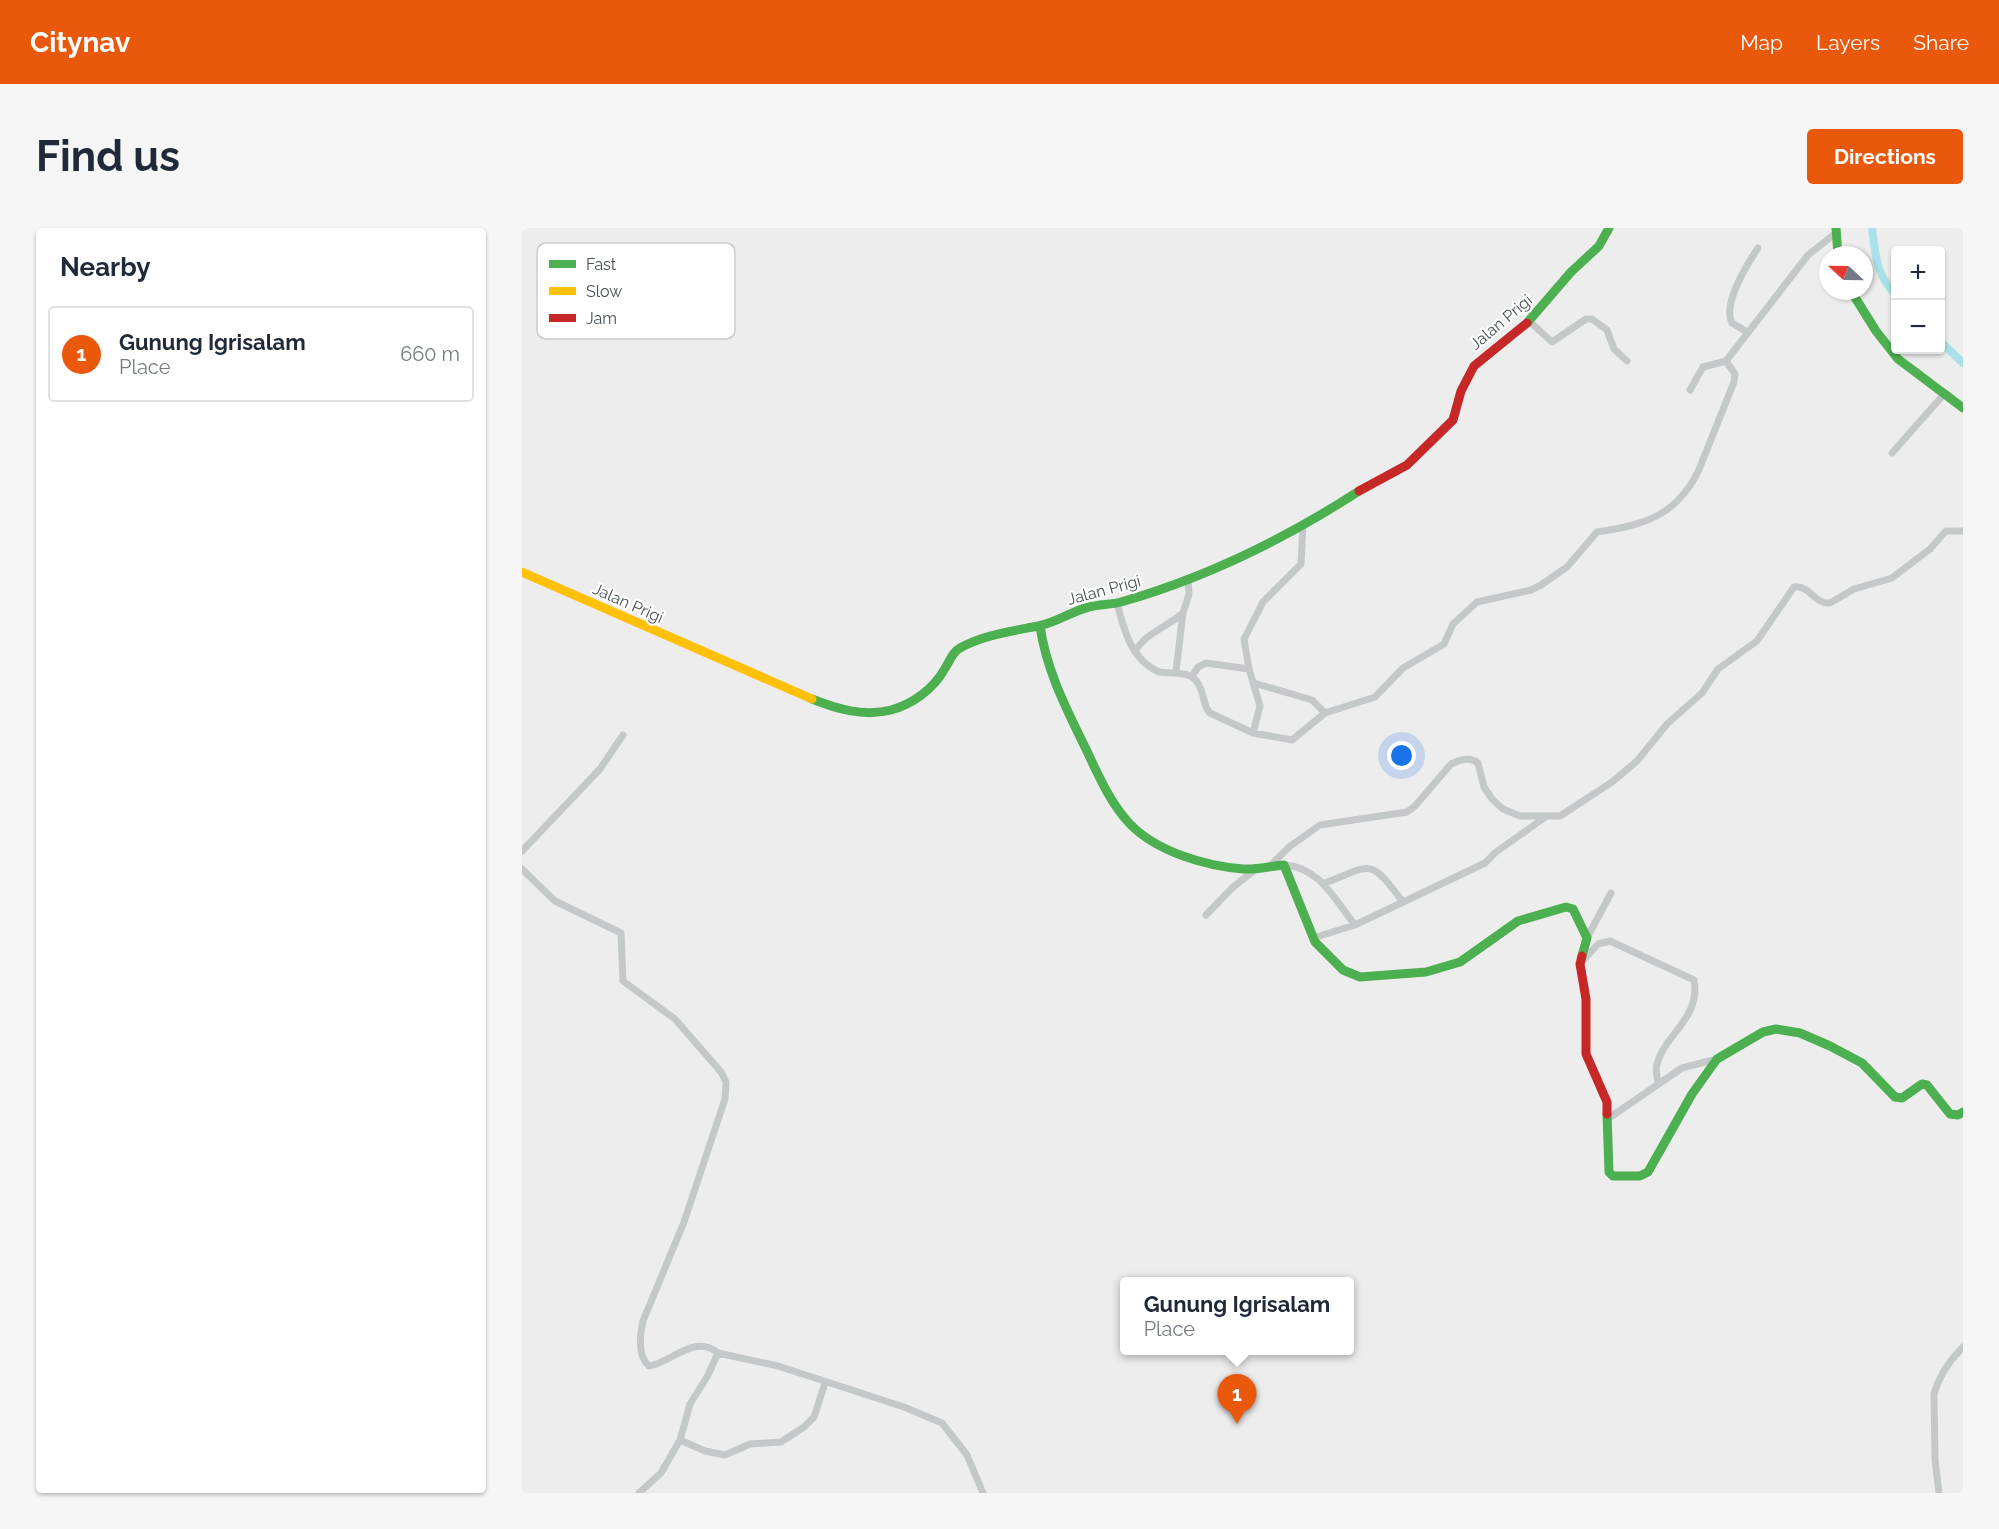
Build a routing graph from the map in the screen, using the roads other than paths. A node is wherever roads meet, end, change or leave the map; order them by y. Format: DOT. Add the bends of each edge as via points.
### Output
graph roads {
  1 [pos="1609,228"];
  2 [pos="1836,230"];
  3 [pos="1837,246"];
  4 [pos="1758,248"];
  5 [pos="1857,300"];
  6 [pos="1529,321"];
  7 [pos="1747,332"];
  8 [pos="1627,361"];
  9 [pos="1726,361"];
  10 [pos="1690,390"];
  11 [pos="1945,393"];
  12 [pos="1963,408"];
  13 [pos="1892,453"];
  14 [pos="1303,525"];
  15 [pos="1963,531"];
  16 [pos="522,572"];
  17 [pos="1188,579"];
  18 [pos="1117,603"];
  19 [pos="1183,613"];
  20 [pos="1040,626"];
  21 [pos="1135,652"];
  22 [pos="1249,669"];
  23 [pos="1176,671"];
  24 [pos="1192,676"];
  25 [pos="1254,683"];
  26 [pos="1325,713"];
  27 [pos="1252,733"];
  28 [pos="623,735"];
  29 [pos="1544,818"];
  30 [pos="522,851"];
  31 [pos="1284,865"];
  32 [pos="1269,867"];
  33 [pos="522,869"];
  34 [pos="1256,870"];
  35 [pos="1325,883"];
  36 [pos="1611,893"];
  37 [pos="1402,902"];
  38 [pos="1206,915"];
  39 [pos="1355,925"];
  40 [pos="1313,938"];
  41 [pos="1587,938"];
  42 [pos="1581,964"];
  43 [pos="1717,1059"];
  44 [pos="1658,1082"];
  45 [pos="1963,1112"];
  46 [pos="1609,1118"];
  47 [pos="1963,1347"];
  48 [pos="718,1353"];
  49 [pos="825,1383"];
  50 [pos="680,1440"];
  51 [pos="639,1493"];
  52 [pos="983,1493"];
  53 [pos="1940,1493"];
  1 -- 6 [label="street, Jalan Prigi" via="1599,246"];
  2 -- 3 [label="street"];
  2 -- 7 [label="street" via="1808,255"];
  4 -- 7 [label="street" via="1738,279 1730,315 1732,323"];
  5 -- 11 [label="street" via="1898,359"];
  6 -- 8 [label="street" via="1552,342 1586,319 1596,320 1607,330 1614,349"];
  6 -- 14 [label="street, Jalan Prigi" via="1474,366 1463,385 1453,420 1407,465"];
  7 -- 9 [label="street"];
  9 -- 10 [label="street" via="1703,368"];
  9 -- 26 [label="street" via="1735,374 1734,382 1694,479 1674,506 1617,530 1597,532 1567,567 1531,590 1477,602 1453,624 1444,644 1403,668 1375,698"];
  11 -- 12 [label="street"];
  11 -- 13 [label="street"];
  14 -- 17 [label="street, Jalan Prigi" via="1248,555"];
  14 -- 22 [label="street" via="1301,564 1263,602 1244,639"];
  15 -- 29 [label="street" via="1946,531 1930,549 1892,578 1854,589 1830,603 1817,601 1803,587 1794,586 1757,641 1718,669 1702,693 1667,724 1637,761 1574,808 1560,816"];
  16 -- 20 [label="street, Jalan Prigi" via="800,694 853,713 896,710 942,675 959,648 1016,629"];
  17 -- 18 [label="street, Jalan Prigi"];
  17 -- 19 [label="street" via="1189,594"];
  18 -- 20 [label="street, Jalan Prigi" via="1088,607"];
  18 -- 21 [label="street" via="1127,639"];
  19 -- 21 [label="street" via="1146,637"];
  19 -- 23 [label="street"];
  20 -- 34 [label="street" via="1070,718 1131,826 1166,847 1210,864"];
  21 -- 23 [label="street" via="1153,669"];
  22 -- 24 [label="street" via="1206,663"];
  22 -- 25 [label="street"];
  23 -- 24 [label="street"];
  24 -- 27 [label="street" via="1199,683 1210,713"];
  25 -- 26 [label="street" via="1312,700"];
  25 -- 27 [label="street" via="1260,706"];
  26 -- 27 [label="street" via="1292,740"];
  28 -- 30 [label="street" via="600,769"];
  29 -- 32 [label="street" via="1520,816 1503,808 1484,787 1478,763 1459,760 1407,812 1320,825"];
  29 -- 37 [label="street" via="1485,863"];
  31 -- 32 [label="street"];
  31 -- 35 [label="street" via="1305,868"];
  31 -- 40 [label="street"];
  32 -- 34 [label="street"];
  33 -- 48 [label="street" via="555,901 621,933 623,981 675,1019 726,1082 725,1099 684,1222 639,1336 649,1366 685,1348 710,1348"];
  34 -- 38 [label="street"];
  35 -- 37 [label="street" via="1367,867 1380,872"];
  35 -- 39 [label="street"];
  36 -- 41 [label="street"];
  37 -- 39 [label="street"];
  39 -- 40 [label="street"];
  40 -- 41 [label="street" via="1343,970 1370,978 1426,972 1460,962 1518,921 1566,907 1573,909"];
  41 -- 42 [label="street"];
  42 -- 44 [label="street" via="1601,942 1610,941 1694,980 1691,1008 1657,1063"];
  42 -- 46 [label="street" via="1586,999 1586,1054 1607,1102"];
  43 -- 44 [label="street" via="1682,1068"];
  43 -- 45 [label="street" via="1763,1032 1776,1029 1800,1033 1862,1063 1895,1097 1902,1098 1922,1084 1927,1085 1950,1114"];
  43 -- 46 [label="street" via="1645,1174 1617,1178 1610,1174"];
  44 -- 46 [label="street"];
  47 -- 53 [label="street" via="1936,1384 1934,1394"];
  48 -- 49 [label="street" via="778,1366"];
  48 -- 50 [label="street" via="690,1404"];
  49 -- 50 [label="street" via="814,1417 781,1442 750,1444 725,1455"];
  49 -- 52 [label="street" via="942,1423 967,1455"];
  50 -- 51 [label="street" via="661,1473"];
}
